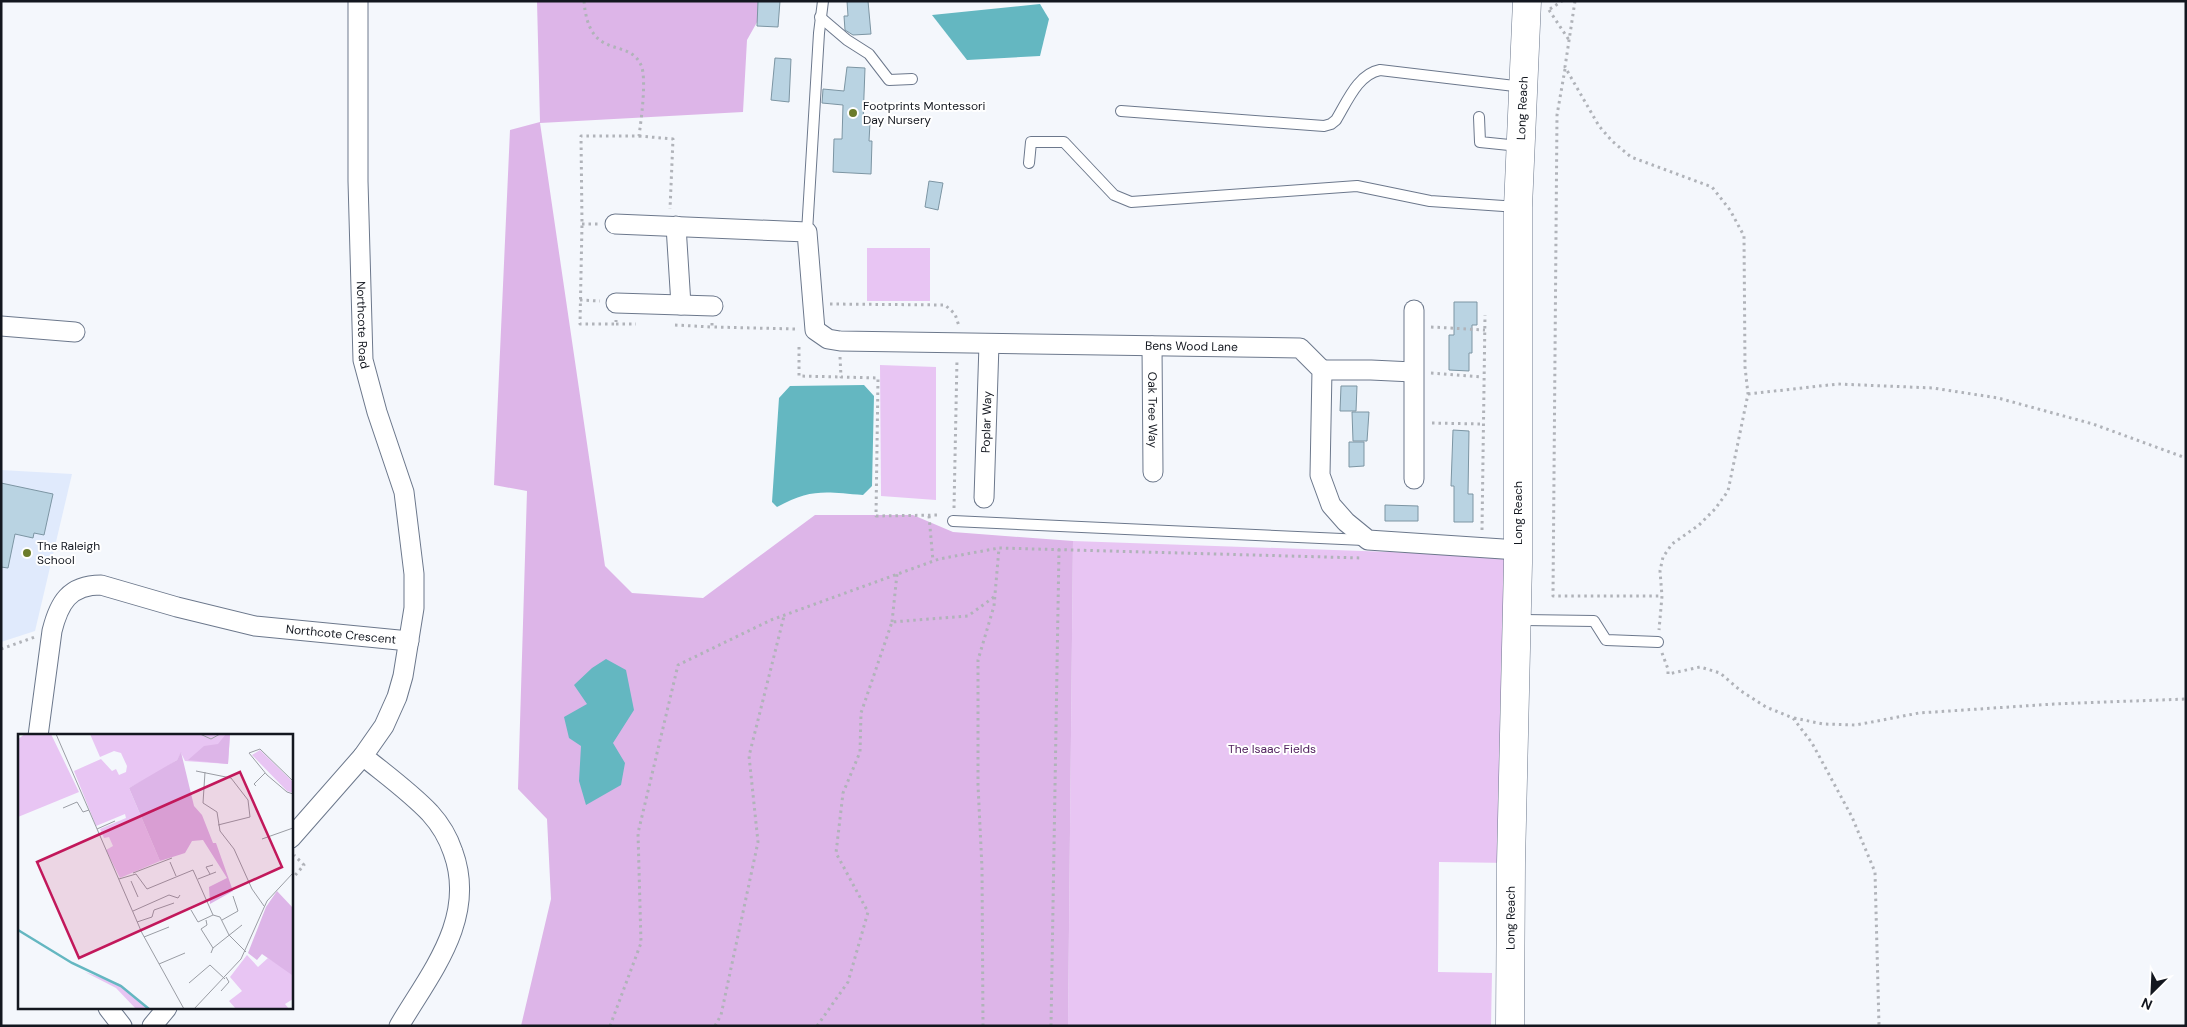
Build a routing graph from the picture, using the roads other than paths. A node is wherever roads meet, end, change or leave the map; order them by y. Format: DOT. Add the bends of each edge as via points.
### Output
graph roads {
  1 [pos="358,1"];
  2 [pos="823,1"];
  3 [pos="1538,5"];
  4 [pos="820,17"];
  5 [pos="912,79"];
  6 [pos="1524,87"];
  7 [pos="1121,111"];
  8 [pos="1479,117"];
  9 [pos="1522,146"];
  10 [pos="1029,163"];
  11 [pos="1518,207"];
  12 [pos="615,224"];
  13 [pos="673,226"];
  14 [pos="807,232"];
  15 [pos="616,303"];
  16 [pos="681,306"];
  17 [pos="713,306"];
  18 [pos="1413,318"];
  19 [pos="1,326"];
  20 [pos="75,332"];
  21 [pos="988,344"];
  22 [pos="1152,346"];
  23 [pos="1322,370"];
  24 [pos="1413,372"];
  25 [pos="1153,472"];
  26 [pos="1414,479"];
  27 [pos="984,498"];
  28 [pos="953,518"];
  29 [pos="1368,549"];
  30 [pos="1518,550"];
  31 [pos="1516,620"];
  32 [pos="409,641"];
  33 [pos="1658,642"];
  34 [pos="38,734"];
  35 [pos="363,756"];
  36 [pos="292,837"];
  37 [pos="110,1010"];
  38 [pos="165,1010"];
  39 [pos="122,1026"];
  40 [pos="152,1026"];
  41 [pos="399,1026"];
  42 [pos="1510,1026"];
  1 -- 32 [label="street, Northcote Road" via="358,181 363,360 404,492 414,574 414,608"];
  2 -- 4 [label="lane"];
  3 -- 6 [label="street, Long Reach"];
  4 -- 5 [label="lane" via="869,54 889,80"];
  4 -- 14 [label="lane"];
  6 -- 7 [label="lane" via="1380,70 1364,77 1336,120 1324,126"];
  6 -- 9 [label="street, Long Reach"];
  8 -- 9 [label="lane" via="1480,142"];
  9 -- 11 [label="street, Long Reach"];
  10 -- 11 [label="lane" via="1031,142 1064,142 1114,195 1130,202 1357,186 1430,201"];
  11 -- 30 [label="street, Long Reach"];
  12 -- 13 [label="street"];
  13 -- 14 [label="street"];
  13 -- 16 [label="street"];
  14 -- 21 [label="street, Bens Wood Lane" via="816,330 828,339"];
  15 -- 16 [label="street"];
  16 -- 17 [label="street"];
  18 -- 24 [label="street"];
  19 -- 20 [label="street"];
  21 -- 22 [label="street, Bens Wood Lane"];
  21 -- 27 [label="street, Poplar Way"];
  22 -- 23 [label="street, Bens Wood Lane" via="1300,348"];
  22 -- 25 [label="street, Oak Tree Way"];
  23 -- 24 [label="street"];
  23 -- 29 [label="street" via="1320,475 1331,505"];
  24 -- 26 [label="street"];
  28 -- 29 [label="lane"];
  29 -- 30 [label="street"];
  30 -- 31 [label="street, Long Reach"];
  31 -- 33 [label="lane" via="1594,621 1606,640"];
  31 -- 42 [label="street, Long Reach"];
  32 -- 34 [label="street, Northcote Crescent" via="255,626 101,585 90,585 64,600 59,608 52,631"];
  32 -- 35 [label="street, Northcote Crescent" via="397,698 384,726"];
  35 -- 36 [label="street, Northcote Crescent"];
  35 -- 41 [label="street" via="430,813 441,827 456,860 460,878 458,915 453,932"];
  37 -- 39 [label="street"];
  38 -- 40 [label="street"];
}
